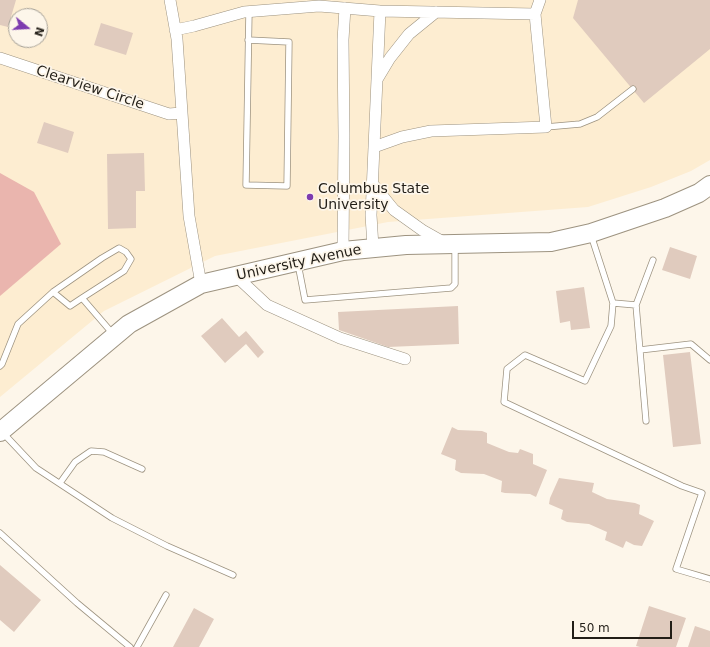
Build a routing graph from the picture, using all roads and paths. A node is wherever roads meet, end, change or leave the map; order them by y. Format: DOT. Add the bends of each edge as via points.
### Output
graph roads {
  1 [pos="170,0"];
  2 [pos="540,0"];
  3 [pos="345,8"];
  4 [pos="380,11"];
  5 [pos="249,12"];
  6 [pos="436,12"];
  7 [pos="535,14"];
  8 [pos="175,30"];
  9 [pos="248,40"];
  10 [pos="0,58"];
  11 [pos="377,80"];
  12 [pos="633,89"];
  13 [pos="181,113"];
  14 [pos="546,127"];
  15 [pos="374,147"];
  16 [pos="372,183"];
  17 [pos="710,185"];
  18 [pos="591,233"];
  19 [pos="452,244"];
  20 [pos="373,248"];
  21 [pos="343,251"];
  22 [pos="653,260"];
  23 [pos="298,261"];
  24 [pos="236,276"];
  25 [pos="201,284"];
  26 [pos="53,292"];
  27 [pos="82,298"];
  28 [pos="613,304"];
  29 [pos="636,306"];
  30 [pos="115,336"];
  31 [pos="640,350"];
  32 [pos="405,359"];
  33 [pos="710,360"];
  34 [pos="0,366"];
  35 [pos="646,421"];
  36 [pos="1,432"];
  37 [pos="142,469"];
  38 [pos="60,484"];
  39 [pos="0,534"];
  40 [pos="233,575"];
  41 [pos="710,579"];
  42 [pos="166,595"];
  43 [pos="130,647"];
  44 [pos="137,647"];
  1 -- 8 [label="street"];
  2 -- 7 [label="street"];
  3 -- 4 [label="street"];
  3 -- 5 [label="street" via="319,6"];
  3 -- 21 [label="street"];
  4 -- 6 [label="street"];
  4 -- 11 [label="street"];
  5 -- 8 [label="street"];
  5 -- 9 [label="lane"];
  6 -- 7 [label="street"];
  6 -- 11 [label="street" via="409,34"];
  7 -- 14 [label="street"];
  8 -- 13 [label="street"];
  9 -- 9 [label="lane" via="246,185 287,186 289,42"];
  10 -- 13 [label="street, Clearview Circle" via="169,114"];
  11 -- 15 [label="street"];
  12 -- 14 [label="lane" via="597,117 580,124"];
  13 -- 25 [label="street" via="189,216"];
  14 -- 15 [label="street" via="432,131 402,137"];
  15 -- 16 [label="street"];
  16 -- 19 [label="street" via="394,210 422,230"];
  16 -- 20 [label="street"];
  17 -- 18 [label="main road, University Avenue" via="665,208"];
  18 -- 19 [label="main road, University Avenue" via="550,242"];
  18 -- 28 [label="lane"];
  19 -- 20 [label="main road, University Avenue"];
  19 -- 23 [label="lane" via="455,284 451,288 305,300"];
  20 -- 21 [label="main road, University Avenue"];
  21 -- 23 [label="main road, University Avenue"];
  22 -- 29 [label="lane"];
  23 -- 24 [label="main road, University Avenue"];
  24 -- 25 [label="main road, University Avenue"];
  24 -- 32 [label="street" via="267,305 340,338"];
  25 -- 30 [label="main road, University Avenue" via="129,324"];
  26 -- 27 [label="lane" via="70,306"];
  26 -- 27 [label="lane" via="119,248 126,252 131,259 124,272"];
  26 -- 34 [label="lane" via="18,324"];
  27 -- 30 [label="lane"];
  28 -- 29 [label="lane"];
  28 -- 41 [label="lane" via="611,326 586,381 524,355 507,369 504,402 702,493 676,569"];
  29 -- 31 [label="lane"];
  30 -- 36 [label="main road, University Avenue"];
  31 -- 33 [label="lane" via="691,344"];
  31 -- 35 [label="lane"];
  36 -- 38 [label="lane" via="36,468"];
  37 -- 38 [label="lane" via="104,452 91,451 75,462"];
  38 -- 40 [label="lane" via="112,518"];
  39 -- 43 [label="lane"];
  42 -- 44 [label="lane"];
}
